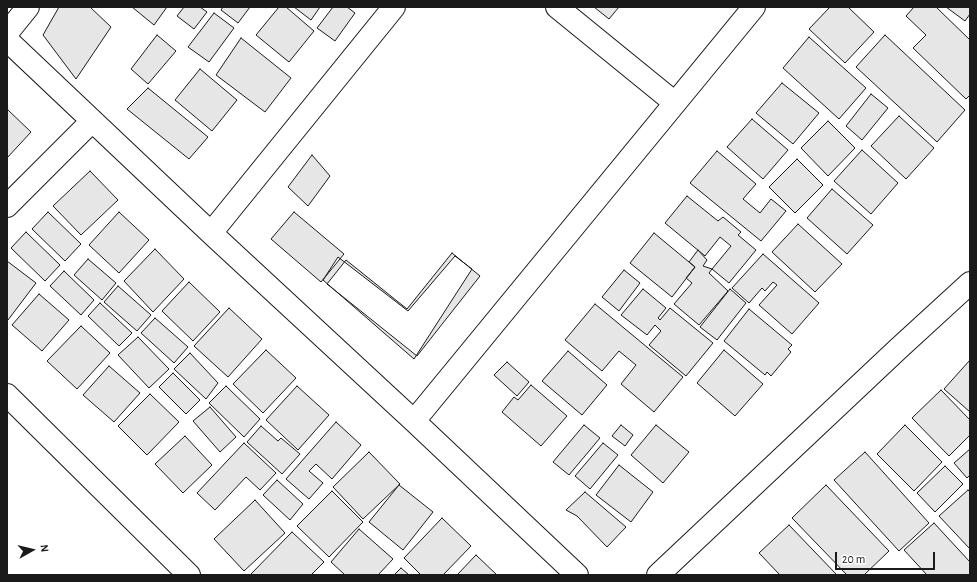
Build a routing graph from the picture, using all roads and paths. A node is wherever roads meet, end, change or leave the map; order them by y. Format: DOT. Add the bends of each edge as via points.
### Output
graph roads {
  1 [pos="28,7"];
  2 [pos="394,7"];
  3 [pos="557,7"];
  4 [pos="754,7"];
  5 [pos="7,33"];
  6 [pos="7,40"];
  7 [pos="675,103"];
  8 [pos="92,120"];
  9 [pos="7,206"];
  10 [pos="211,232"];
  11 [pos="970,282"];
  12 [pos="7,395"];
  13 [pos="414,421"];
  14 [pos="189,575"];
  15 [pos="577,575"];
  16 [pos="658,575"];
  1 -- 5 [label="street"];
  2 -- 10 [label="street"];
  3 -- 7 [label="street"];
  4 -- 7 [label="street"];
  6 -- 8 [label="street"];
  7 -- 13 [label="street"];
  8 -- 9 [label="street"];
  8 -- 10 [label="street"];
  10 -- 13 [label="street"];
  11 -- 16 [label="street"];
  12 -- 14 [label="street"];
  13 -- 15 [label="street"];
}
